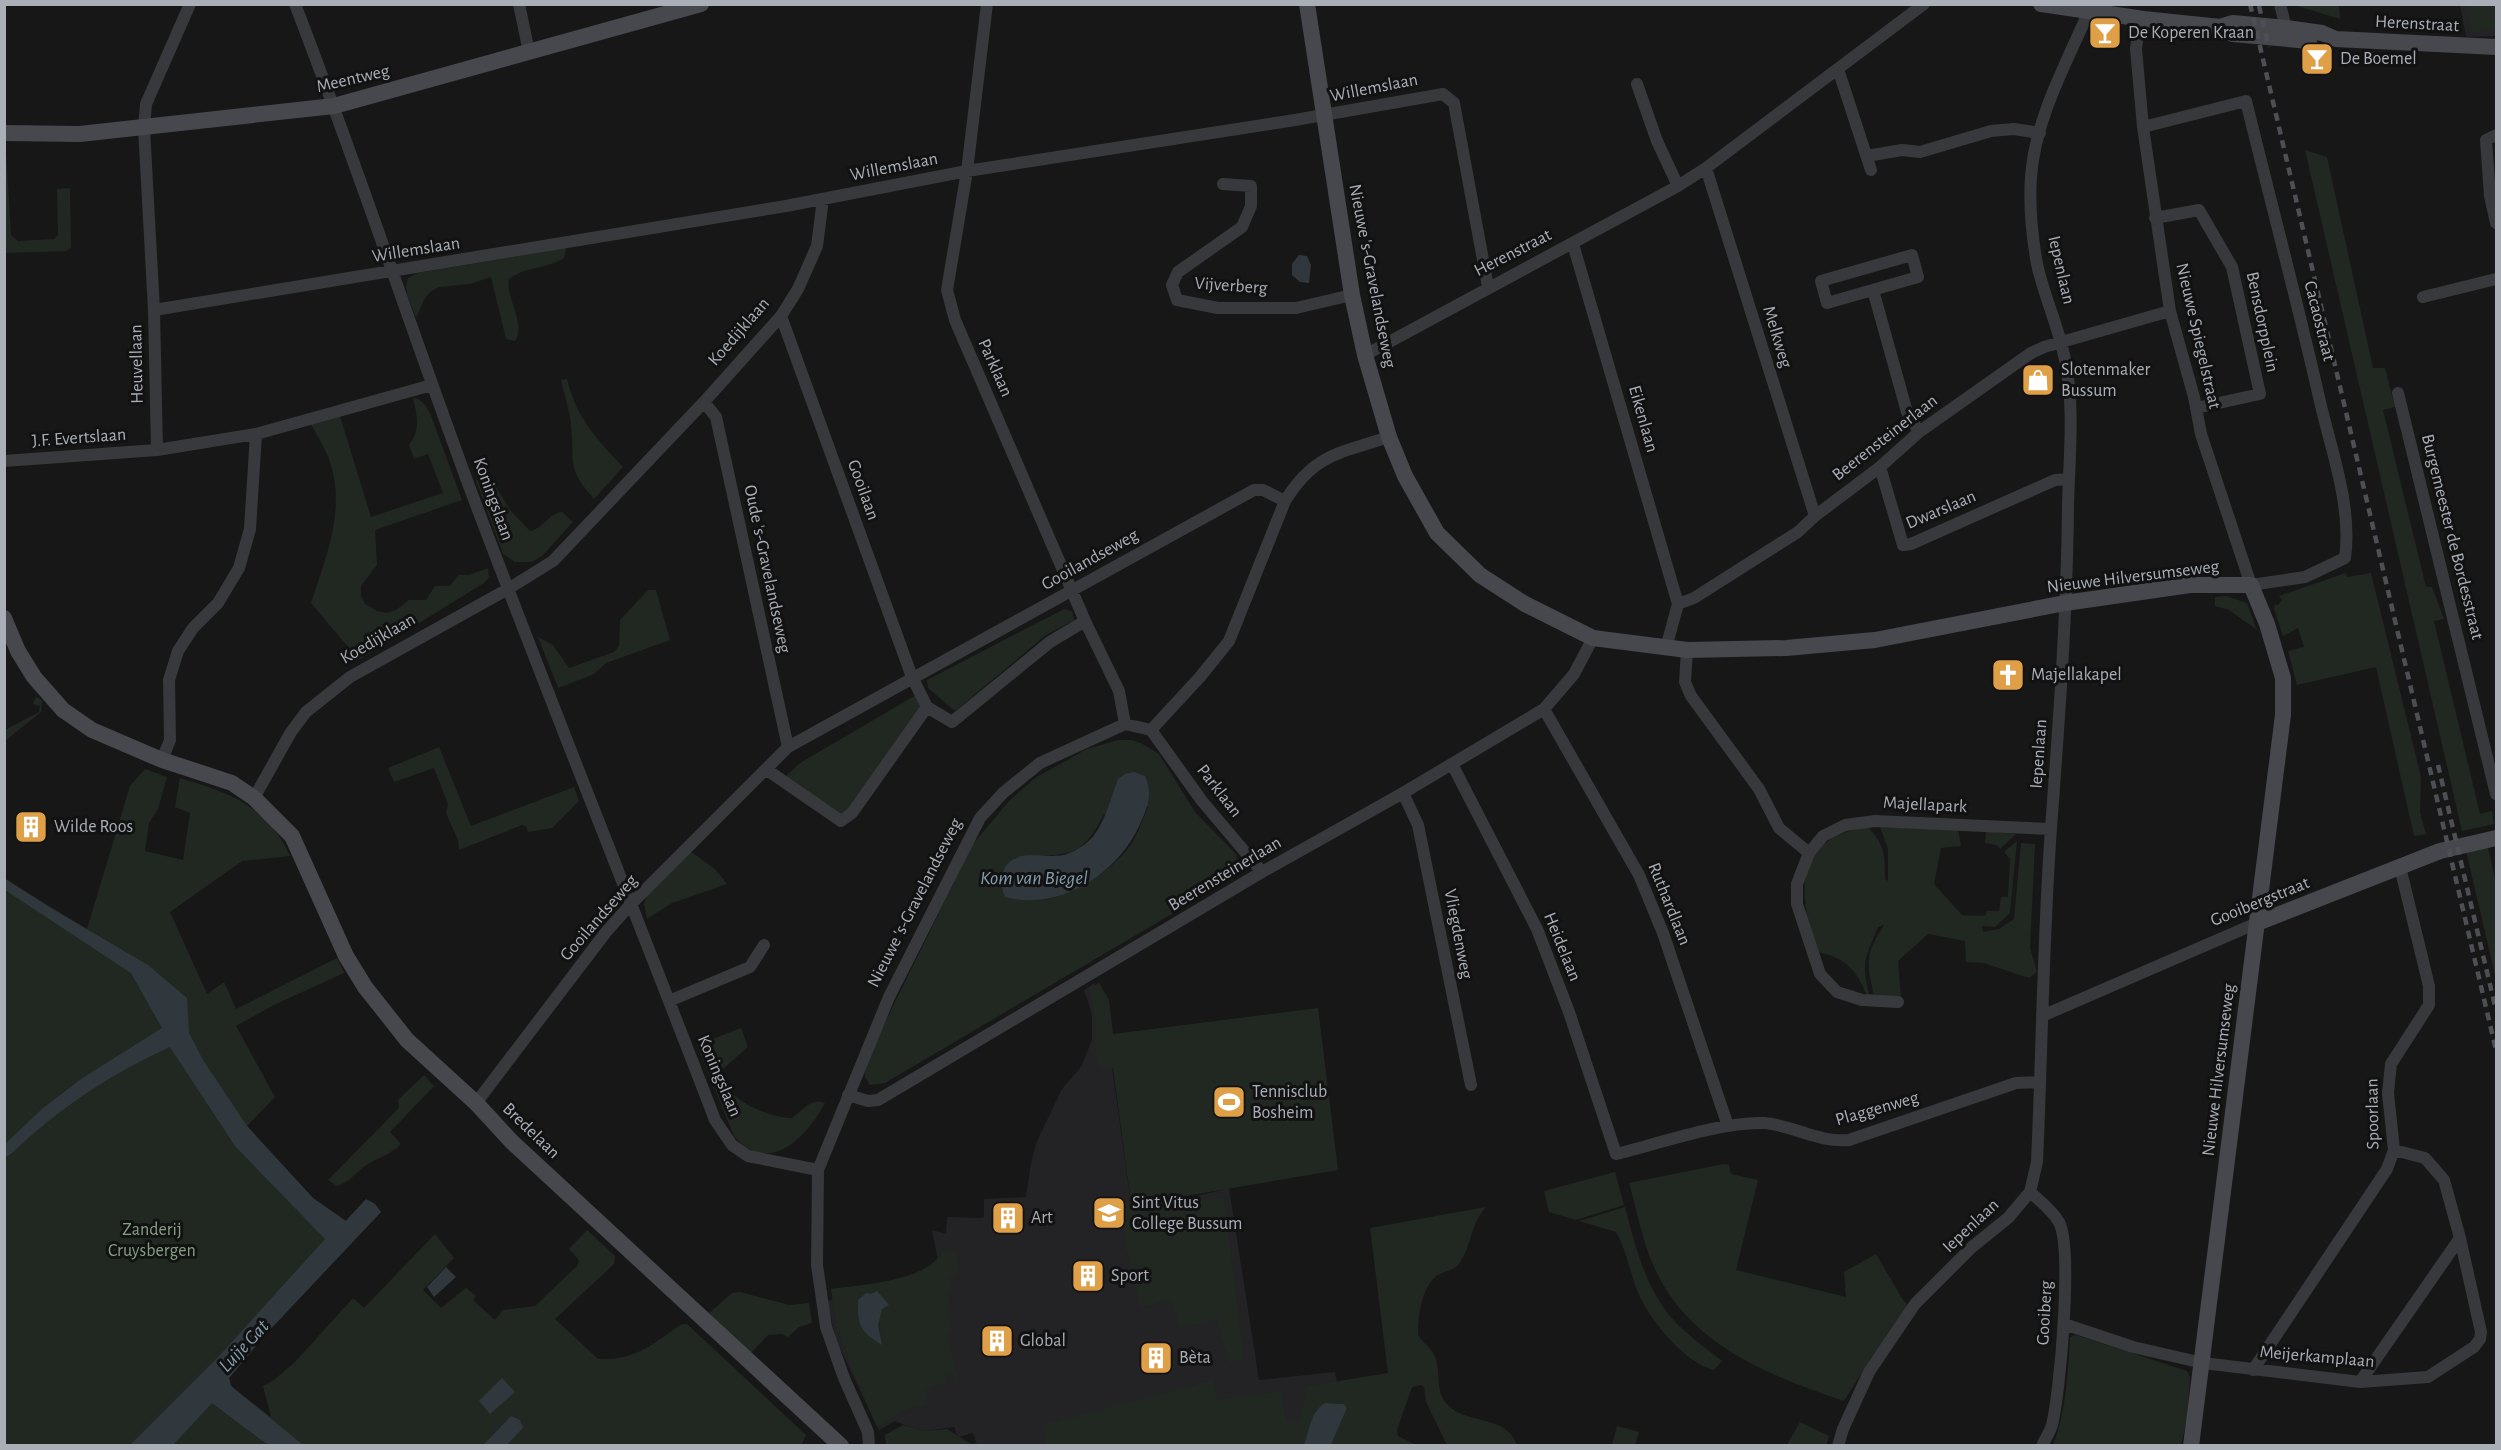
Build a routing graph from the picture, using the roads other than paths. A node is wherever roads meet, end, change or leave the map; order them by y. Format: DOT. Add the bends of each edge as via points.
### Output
graph roads {
  1 [pos="190,4"];
  2 [pos="295,4"];
  3 [pos="519,4"];
  4 [pos="701,4"];
  5 [pos="987,4"];
  6 [pos="1307,4"];
  7 [pos="1924,4"];
  8 [pos="2041,4"];
  9 [pos="2280,4"];
  10 [pos="2109,9"];
  11 [pos="2089,11"];
  12 [pos="2144,19"];
  13 [pos="2286,33"];
  14 [pos="2496,47"];
  15 [pos="529,52"];
  16 [pos="1838,69"];
  17 [pos="1637,84"];
  18 [pos="334,106"];
  19 [pos="1323,116"];
  20 [pos="2143,127"];
  21 [pos="144,128"];
  22 [pos="4,133"];
  23 [pos="2040,133"];
  24 [pos="2491,137"];
  25 [pos="1866,156"];
  26 [pos="1706,168"];
  27 [pos="1871,170"];
  28 [pos="967,171"];
  29 [pos="1223,184"];
  30 [pos="1678,186"];
  31 [pos="2493,196"];
  32 [pos="823,199"];
  33 [pos="2155,218"];
  34 [pos="2496,223"];
  35 [pos="1573,244"];
  36 [pos="393,272"];
  37 [pos="2496,279"];
  38 [pos="1488,287"];
  39 [pos="1873,290"];
  40 [pos="1352,295"];
  41 [pos="2423,297"];
  42 [pos="154,310"];
  43 [pos="2170,311"];
  44 [pos="781,316"];
  45 [pos="2060,342"];
  46 [pos="1365,355"];
  47 [pos="432,385"];
  48 [pos="2398,393"];
  49 [pos="704,402"];
  50 [pos="2196,408"];
  51 [pos="1919,432"];
  52 [pos="256,434"];
  53 [pos="1389,437"];
  54 [pos="157,450"];
  55 [pos="4,461"];
  56 [pos="1880,467"];
  57 [pos="2069,479"];
  58 [pos="1285,501"];
  59 [pos="1815,516"];
  60 [pos="2251,585"];
  61 [pos="508,590"];
  62 [pos="1073,591"];
  63 [pos="2065,603"];
  64 [pos="1678,604"];
  65 [pos="4,618"];
  66 [pos="1085,621"];
  67 [pos="1593,638"];
  68 [pos="1666,648"];
  69 [pos="1687,650"];
  70 [pos="912,677"];
  71 [pos="927,707"];
  72 [pos="1544,709"];
  73 [pos="1125,724"];
  74 [pos="1151,730"];
  75 [pos="788,747"];
  76 [pos="162,760"];
  77 [pos="1452,764"];
  78 [pos="766,770"];
  79 [pos="1403,793"];
  80 [pos="2496,794"];
  81 [pos="254,798"];
  82 [pos="2051,829"];
  83 [pos="2496,838"];
  84 [pos="1809,854"];
  85 [pos="2400,867"];
  86 [pos="1262,872"];
  87 [pos="631,904"];
  88 [pos="2257,923"];
  89 [pos="764,945"];
  90 [pos="669,1001"];
  91 [pos="1898,1002"];
  92 [pos="2042,1016"];
  93 [pos="2040,1082"];
  94 [pos="1471,1085"];
  95 [pos="848,1095"];
  96 [pos="476,1103"];
  97 [pos="1728,1126"];
  98 [pos="2394,1150"];
  99 [pos="1616,1154"];
  100 [pos="818,1170"];
  101 [pos="2030,1192"];
  102 [pos="2460,1238"];
  103 [pos="2064,1324"];
  104 [pos="2202,1363"];
  105 [pos="2253,1370"];
  106 [pos="2360,1382"];
  107 [pos="841,1446"];
  108 [pos="869,1446"];
  109 [pos="1838,1446"];
  110 [pos="2042,1446"];
  111 [pos="2191,1446"];
  1 -- 21 [label="street, Heuvellaan" via="146,104"];
  2 -- 18 [label="street, Koningslaan"];
  3 -- 15 [label="street"];
  4 -- 15 [label="street, Meentweg"];
  5 -- 28 [label="street, Parklaan"];
  6 -- 19 [label="street, Nieuwe 's-Gravelandseweg"];
  7 -- 16 [label="street, Herenstraat"];
  8 -- 11 [label="street, Herenstraat"];
  9 -- 13 [label="street"];
  10 -- 11 [label="street, Herenstraat"];
  10 -- 12 [label="street, Herenstraat"];
  11 -- 23 [label="street, Iepenlaan" via="2048,105"];
  12 -- 13 [label="street, Herenstraat" via="2220,27 2233,34"];
  12 -- 20 [label="street, Nieuwe Spiegelstraat" via="2136,49"];
  13 -- 14 [label="street, Herenstraat" via="2327,42 2336,39"];
  15 -- 18 [label="street, Meentweg"];
  16 -- 25 [label="street"];
  16 -- 26 [label="street, Herenstraat"];
  17 -- 30 [label="street"];
  18 -- 21 [label="street, Meentweg"];
  18 -- 36 [label="street, Koningslaan"];
  19 -- 28 [label="street, Willemslaan"];
  19 -- 38 [label="street, Willemslaan" via="1443,94 1455,103"];
  19 -- 40 [label="street, Nieuwe 's-Gravelandseweg"];
  20 -- 33 [label="street, Nieuwe Spiegelstraat"];
  20 -- 60 [label="street, Cacaostraat" via="2246,101 2307,345 2340,489 2348,536 2345,558 2305,577"];
  21 -- 22 [label="street, Meentweg" via="80,134"];
  21 -- 42 [label="street, Heuvellaan"];
  23 -- 25 [label="street" via="1991,131 1920,152 1902,150"];
  23 -- 45 [label="street, Iepenlaan" via="2031,176 2031,212 2037,264"];
  24 -- 31 [label="street"];
  25 -- 27 [label="street"];
  26 -- 30 [label="street, Herenstraat"];
  26 -- 59 [label="street, Melkweg"];
  28 -- 32 [label="street, Willemslaan"];
  28 -- 62 [label="street, Parklaan" via="947,290 955,320"];
  29 -- 40 [label="street, Vijverberg" via="1251,186 1251,206 1242,227 1178,272 1172,285 1176,300 1218,308 1296,308"];
  30 -- 35 [label="street, Herenstraat"];
  31 -- 34 [label="street"];
  32 -- 36 [label="street, Willemslaan"];
  32 -- 44 [label="street, Koedijklaan" via="817,246"];
  33 -- 43 [label="street, Nieuwe Spiegelstraat"];
  33 -- 50 [label="street, Bensdorpplein" via="2199,210 2232,267 2260,394"];
  35 -- 38 [label="street, Herenstraat"];
  35 -- 64 [label="street, Eikenlaan"];
  36 -- 42 [label="street, Willemslaan"];
  36 -- 47 [label="street, Koningslaan"];
  37 -- 41 [label="street"];
  38 -- 46 [label="street, Herenstraat"];
  39 -- 39 [label="street" via="1918,277 1912,255 1821,281 1827,303"];
  39 -- 51 [label="street" via="1907,412"];
  40 -- 46 [label="street, Nieuwe 's-Gravelandseweg"];
  42 -- 54 [label="street, Heuvellaan"];
  43 -- 45 [label="street, Beerensteinerlaan"];
  43 -- 50 [label="street, Nieuwe Spiegelstraat"];
  44 -- 49 [label="street, Koedijklaan"];
  44 -- 70 [label="street, Gooilaan"];
  45 -- 51 [label="street, Beerensteinerlaan" via="2031,353"];
  45 -- 57 [label="street, Iepenlaan" via="2069,396"];
  46 -- 53 [label="street, Nieuwe 's-Gravelandseweg"];
  47 -- 52 [label="street"];
  47 -- 61 [label="street, Koningslaan"];
  48 -- 80 [label="street, Burgemeester de Bordesstraat"];
  49 -- 61 [label="street, Koedijklaan" via="553,561"];
  49 -- 75 [label="street, Oude 's-Gravelandseweg" via="716,417"];
  50 -- 60 [label="street, Nieuwe Spiegelstraat"];
  51 -- 56 [label="street, Beerensteinerlaan"];
  52 -- 54 [label="street"];
  52 -- 76 [label="street" via="250,529 239,568 218,603 178,651 168,680 170,740"];
  53 -- 58 [label="street" via="1318,462"];
  53 -- 67 [label="street, Nieuwe Hilversumseweg" via="1405,476 1437,532 1473,568 1525,604"];
  54 -- 55 [label="street, J.F. Evertslaan"];
  56 -- 57 [label="street, Dwarslaan" via="1903,545 2055,480"];
  56 -- 59 [label="street, Beerensteinerlaan"];
  57 -- 63 [label="street, Iepenlaan"];
  58 -- 62 [label="street, Gooilandseweg" via="1263,490 1254,490"];
  58 -- 74 [label="street" via="1229,641"];
  59 -- 64 [label="street, Beerensteinerlaan" via="1745,568"];
  60 -- 63 [label="street, Nieuwe Hilversumseweg" via="2190,585"];
  60 -- 88 [label="street, Nieuwe Hilversumseweg" via="2283,678 2283,715"];
  61 -- 81 [label="street, Koedijklaan" via="350,677 306,712"];
  61 -- 87 [label="street, Koningslaan"];
  62 -- 66 [label="street, Parklaan"];
  62 -- 70 [label="street, Gooilandseweg"];
  63 -- 69 [label="street, Nieuwe Hilversumseweg" via="1875,639 1786,648"];
  63 -- 82 [label="street, Iepenlaan"];
  64 -- 68 [label="street"];
  65 -- 76 [label="street" via="34,677 63,710 92,730"];
  66 -- 71 [label="street" via="1050,642 952,722"];
  66 -- 73 [label="street, Parklaan" via="1119,691"];
  67 -- 68 [label="street, Nieuwe Hilversumseweg"];
  67 -- 72 [label="street, Beerensteinerlaan" via="1574,674"];
  68 -- 69 [label="street, Nieuwe Hilversumseweg"];
  69 -- 84 [label="street" via="1685,682 1691,696 1759,789 1779,828"];
  70 -- 71 [label="street"];
  70 -- 75 [label="street, Gooilandseweg"];
  71 -- 78 [label="street" via="852,813 842,821"];
  72 -- 77 [label="street, Beerensteinerlaan"];
  72 -- 97 [label="street, Ruthardlaan" via="1639,875 1663,933"];
  73 -- 74 [label="street"];
  73 -- 95 [label="street, Nieuwe 's-Gravelandseweg" via="1040,763 980,818 889,997"];
  74 -- 86 [label="street, Parklaan" via="1202,801"];
  75 -- 78 [label="street, Gooilandseweg"];
  76 -- 81 [label="street" via="232,783"];
  77 -- 79 [label="street, Beerensteinerlaan"];
  77 -- 99 [label="street, Heidelaan" via="1538,928"];
  78 -- 87 [label="street, Gooilandseweg"];
  79 -- 86 [label="street, Beerensteinerlaan"];
  79 -- 94 [label="street, Vliegdenweg" via="1418,825"];
  81 -- 96 [label="street, Bredelaan" via="292,836 346,956 365,987 407,1040"];
  82 -- 84 [label="street, Majellapark" via="1875,820 1845,825 1823,836"];
  82 -- 92 [label="street, Iepenlaan"];
  83 -- 85 [label="street, Gooibergstraat" via="2440,851"];
  84 -- 91 [label="street, Majellapark" via="1797,884 1797,904 1820,974 1837,992 1862,1000"];
  85 -- 88 [label="street, Gooibergstraat"];
  85 -- 98 [label="street, Spoorlaan" via="2429,986 2429,1005 2391,1064 2388,1093"];
  86 -- 95 [label="street, Beerensteinerlaan" via="878,1100"];
  87 -- 90 [label="street, Koningslaan"];
  87 -- 96 [label="street, Gooilandseweg"];
  88 -- 92 [label="street, Gooibergstraat"];
  88 -- 104 [label="street, Nieuwe Hilversumseweg"];
  89 -- 90 [label="street" via="750,968"];
  90 -- 100 [label="street, Koningslaan" via="715,1120 732,1146 748,1156"];
  92 -- 93 [label="street, Iepenlaan"];
  93 -- 97 [label="street, Plaggenweg" via="2016,1083 1849,1140 1834,1141 1765,1123"];
  93 -- 101 [label="street, Iepenlaan" via="2037,1162"];
  95 -- 100 [label="street, Nieuwe 's-Gravelandseweg"];
  96 -- 107 [label="street, Bredelaan" via="512,1142"];
  97 -- 99 [label="street, Plaggenweg"];
  98 -- 102 [label="street, Meijerkamplaan" via="2425,1158 2435,1167 2444,1180"];
  98 -- 105 [label="street, Spoorlaan" via="2387,1169"];
  100 -- 108 [label="street, Nieuwe 's-Gravelandseweg" via="817,1265 826,1327 868,1432"];
  101 -- 103 [label="street, Gooiberg" via="2059,1222 2065,1243"];
  101 -- 109 [label="street, Iepenlaan" via="2008,1218 1972,1247 1915,1304 1869,1372"];
  102 -- 106 [label="street"];
  102 -- 106 [label="street, Meijerkamplaan" via="2480,1339 2428,1377"];
  103 -- 104 [label="street, Meijerkamplaan" via="2133,1347"];
  103 -- 110 [label="street, Gooiberg" via="2052,1427"];
  104 -- 105 [label="street, Meijerkamplaan"];
  104 -- 111 [label="street, Nieuwe Hilversumseweg"];
  105 -- 106 [label="street, Meijerkamplaan"];
}
